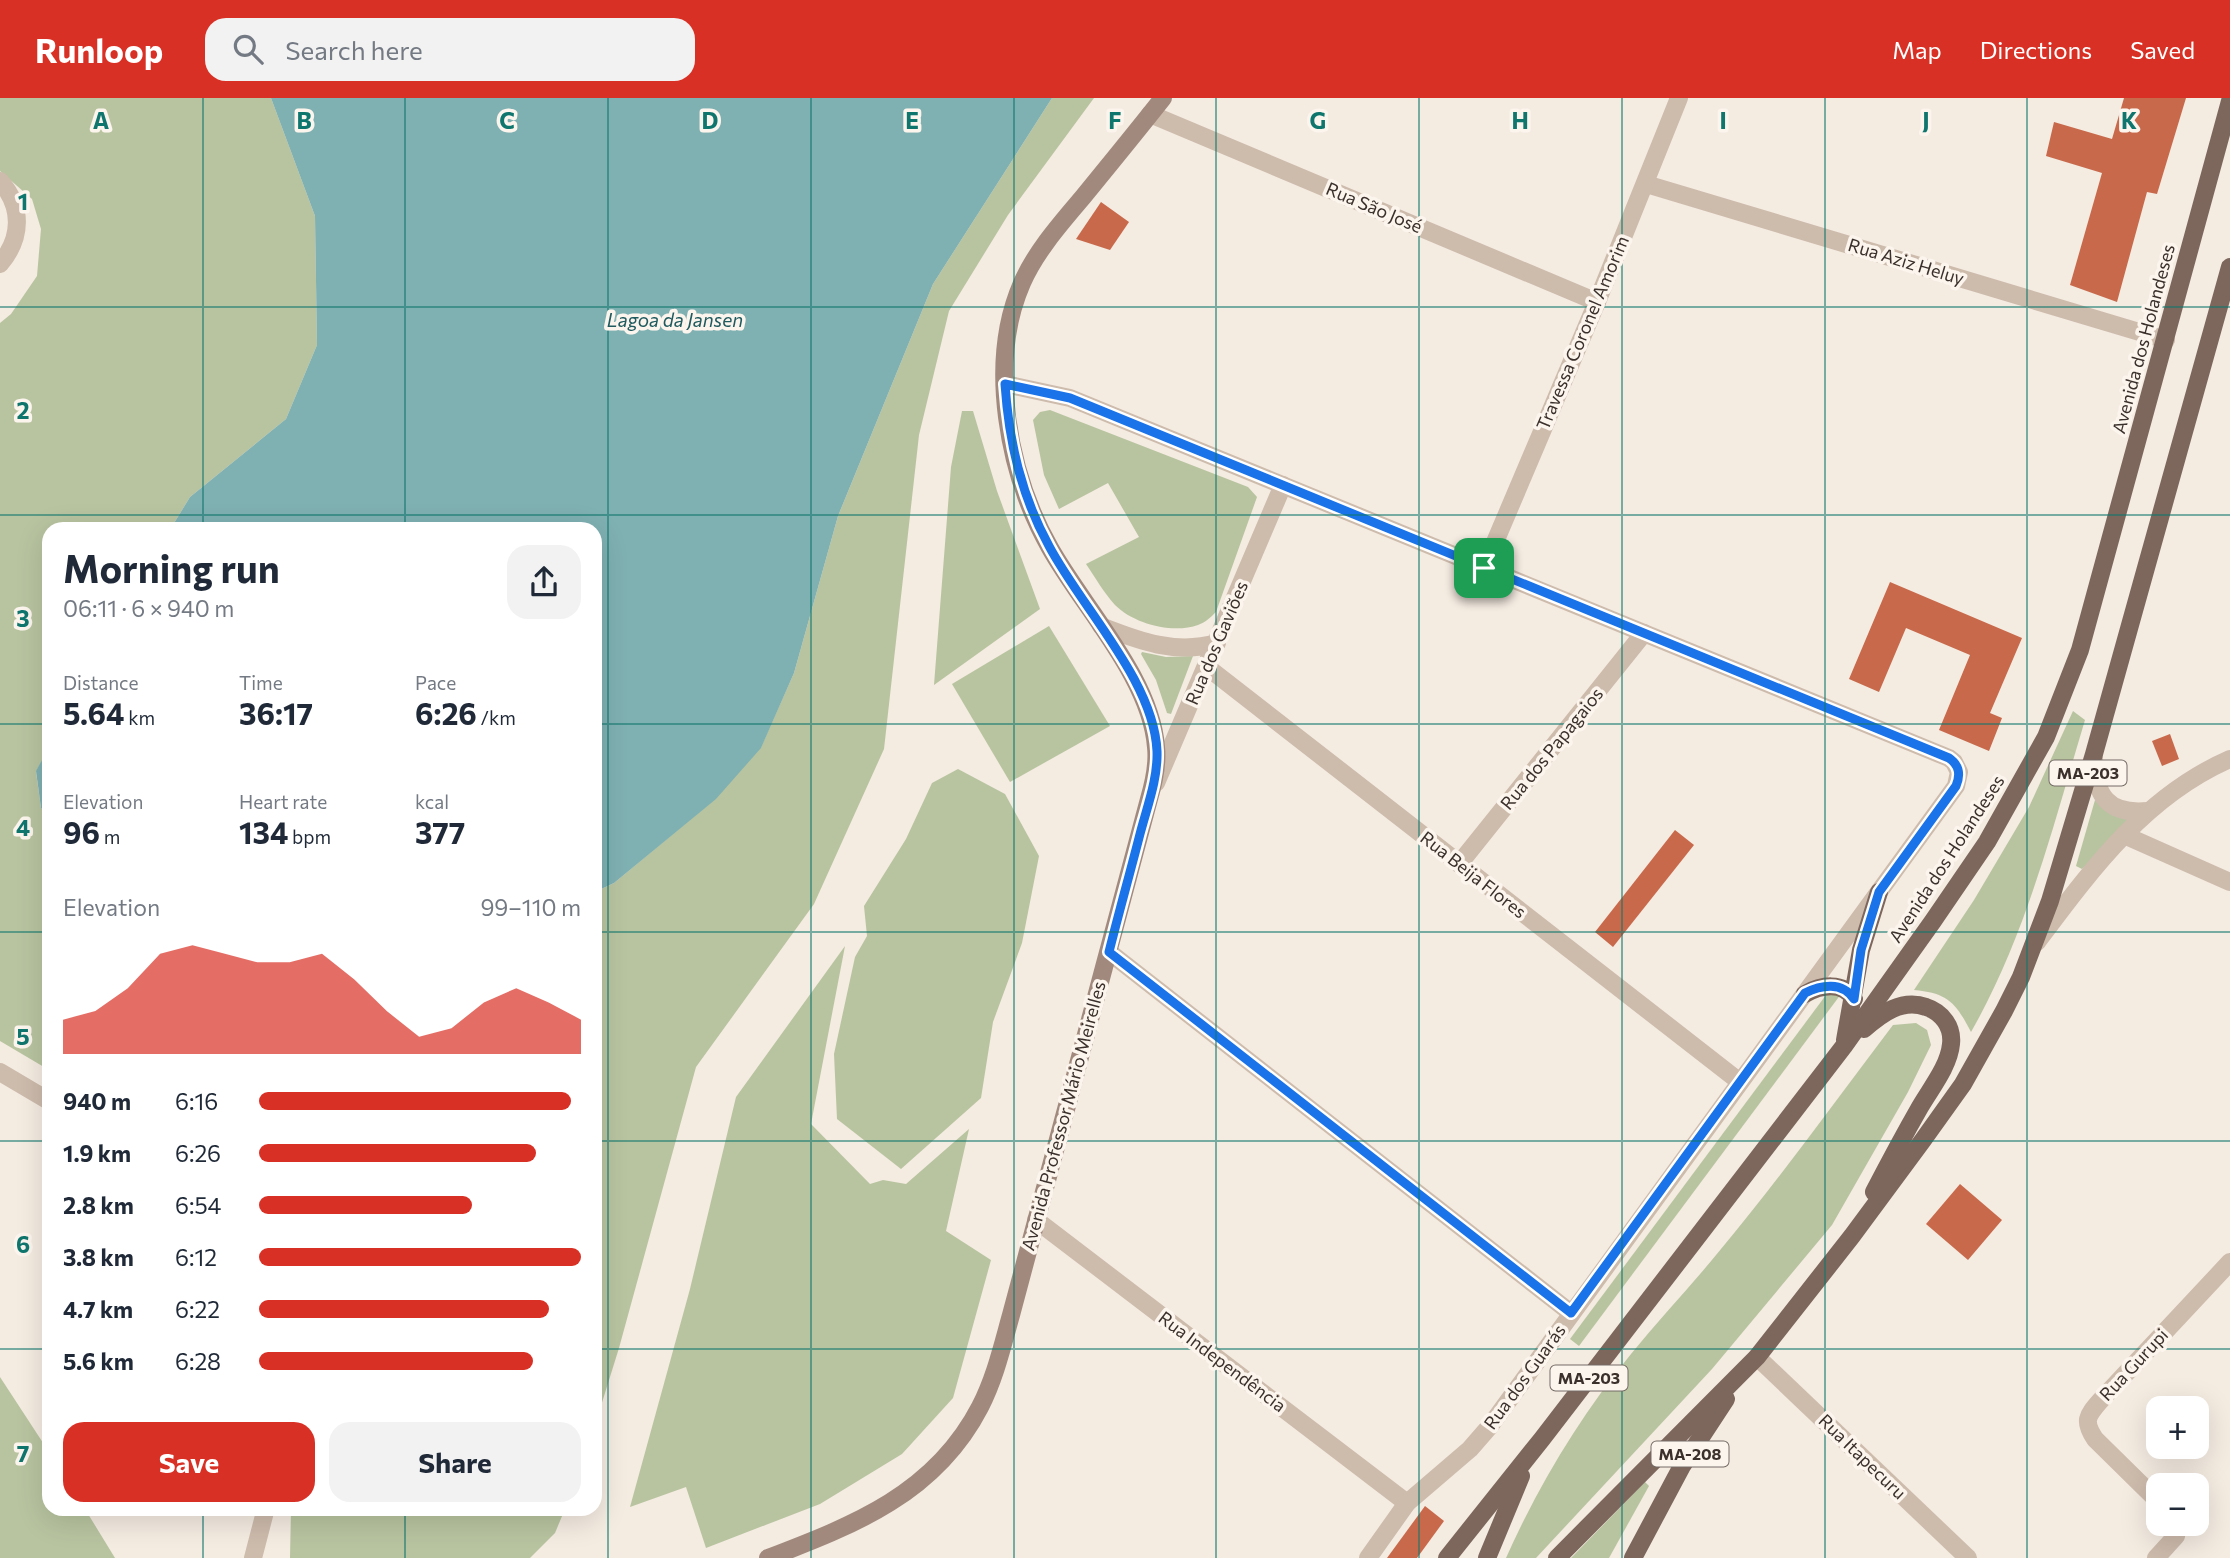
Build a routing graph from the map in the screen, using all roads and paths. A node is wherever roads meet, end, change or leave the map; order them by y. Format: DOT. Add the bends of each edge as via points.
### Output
graph roads {
  1 [pos="1163,98"];
  2 [pos="1679,98"];
  3 [pos="2230,101"];
  4 [pos="1150,114"];
  5 [pos="0,181"];
  6 [pos="1646,184"];
  7 [pos="0,264"];
  8 [pos="2230,267"];
  9 [pos="1597,302"];
  10 [pos="2166,340"];
  11 [pos="1005,384"];
  12 [pos="1283,485"];
  13 [pos="1484,568"];
  14 [pos="1101,626"];
  15 [pos="1644,633"];
  16 [pos="1217,643"];
  17 [pos="1207,667"];
  18 [pos="2094,754"];
  19 [pos="2230,759"];
  20 [pos="1149,799"];
  21 [pos="2148,811"];
  22 [pos="2124,835"];
  23 [pos="1460,864"];
  24 [pos="2230,883"];
  25 [pos="1879,892"];
  26 [pos="2033,948"];
  27 [pos="1109,952"];
  28 [pos="1805,993"];
  29 [pos="1854,999"];
  30 [pos="1844,1046"];
  31 [pos="0,1072"];
  32 [pos="1740,1082"];
  33 [pos="42,1097"];
  34 [pos="1036,1220"];
  35 [pos="1853,1236"];
  36 [pos="2230,1262"];
  37 [pos="1571,1313"];
  38 [pos="1756,1357"];
  39 [pos="1542,1439"];
  40 [pos="2146,1489"];
  41 [pos="1407,1503"];
  42 [pos="264,1516"];
  43 [pos="2176,1536"];
  44 [pos="253,1558"];
  45 [pos="768,1558"];
  46 [pos="1368,1558"];
  47 [pos="1447,1558"];
  48 [pos="1487,1558"];
  49 [pos="1557,1558"];
  50 [pos="1633,1558"];
  51 [pos="1968,1558"];
  52 [pos="2156,1558"];
  1 -- 4 [label="main road, Avenida Professor Mário Meirelles"];
  2 -- 6 [label="street, Travessa Coronel Amorim"];
  3 -- 10 [label="main road, Avenida dos Holandeses / MA-203"];
  4 -- 9 [label="street, Rua São José"];
  4 -- 11 [label="main road, Avenida Professor Mário Meirelles" via="1056,230 1023,281 1008,333"];
  5 -- 7 [label="street" via="12,198 18,222 13,245"];
  6 -- 9 [label="street, Travessa Coronel Amorim"];
  6 -- 10 [label="street, Rua Aziz Heluy"];
  8 -- 18 [label="main road, MA-203"];
  9 -- 13 [label="street, Travessa Coronel Amorim"];
  10 -- 30 [label="main road, Avenida dos Holandeses / MA-203" via="2080,650 2046,737 1987,842"];
  11 -- 12 [label="street" via="1070,398"];
  11 -- 14 [label="main road, Avenida Professor Mário Meirelles" via="1008,424 1023,490 1050,548"];
  12 -- 13 [label="street"];
  12 -- 16 [label="street, Rua dos Gaviões"];
  13 -- 15 [label="street"];
  14 -- 16 [label="street" via="1167,647 1189,649"];
  14 -- 20 [label="main road, Avenida Professor Mário Meirelles" via="1128,669 1150,718 1157,751"];
  15 -- 23 [label="street, Rua dos Papagaios"];
  15 -- 25 [label="street, Rua dos Guarás" via="1954,762 1959,772 1956,786"];
  16 -- 17 [label="street, Rua dos Gaviões"];
  17 -- 20 [label="street, Rua dos Gaviões"];
  17 -- 23 [label="street, Rua Beija Flores"];
  18 -- 21 [label="street" via="2097,787 2111,806 2133,813"];
  18 -- 26 [label="main road, MA-203"];
  19 -- 21 [label="street" via="2190,780"];
  20 -- 27 [label="main road, Avenida Professor Mário Meirelles"];
  21 -- 22 [label="street"];
  22 -- 24 [label="street"];
  22 -- 26 [label="street"];
  23 -- 32 [label="street, Rua Beija Flores"];
  25 -- 28 [label="street, Rua dos Guarás"];
  25 -- 29 [label="main road" via="1861,950"];
  26 -- 35 [label="main road, MA-203" via="2004,1012 1963,1084"];
  27 -- 34 [label="main road, Avenida Professor Mário Meirelles"];
  27 -- 37 [label="street"];
  28 -- 29 [label="main road" via="1833,986 1850,992"];
  28 -- 32 [label="street, Rua dos Guarás"];
  29 -- 30 [label="main road"];
  30 -- 35 [label="main road" via="1885,1012 1906,1005 1923,1005 1938,1014 1948,1024 1951,1036 1946,1062"];
  30 -- 39 [label="main road, Avenida dos Holandeses / MA-203"];
  31 -- 33 [label="street"];
  32 -- 37 [label="street, Rua dos Guarás"];
  34 -- 41 [label="street, Rua Independência"];
  34 -- 45 [label="main road, Avenida Professor Mário Meirelles" via="995,1373 980,1408 951,1451 894,1502 833,1533"];
  35 -- 38 [label="main road, MA-203"];
  36 -- 40 [label="street, Rua Gurupi" via="2087,1419 2095,1439"];
  37 -- 41 [label="street, Rua dos Guarás" via="1490,1426"];
  38 -- 49 [label="main road, MA-203"];
  38 -- 50 [label="main road, MA-208" via="1682,1466"];
  38 -- 51 [label="street, Rua Itapecuru"];
  39 -- 47 [label="main road, Avenida dos Holandeses / MA-203"];
  39 -- 48 [label="main road"];
  41 -- 46 [label="street, Rua dos Guarás"];
  42 -- 44 [label="street"];
  43 -- 52 [label="street"];
}
